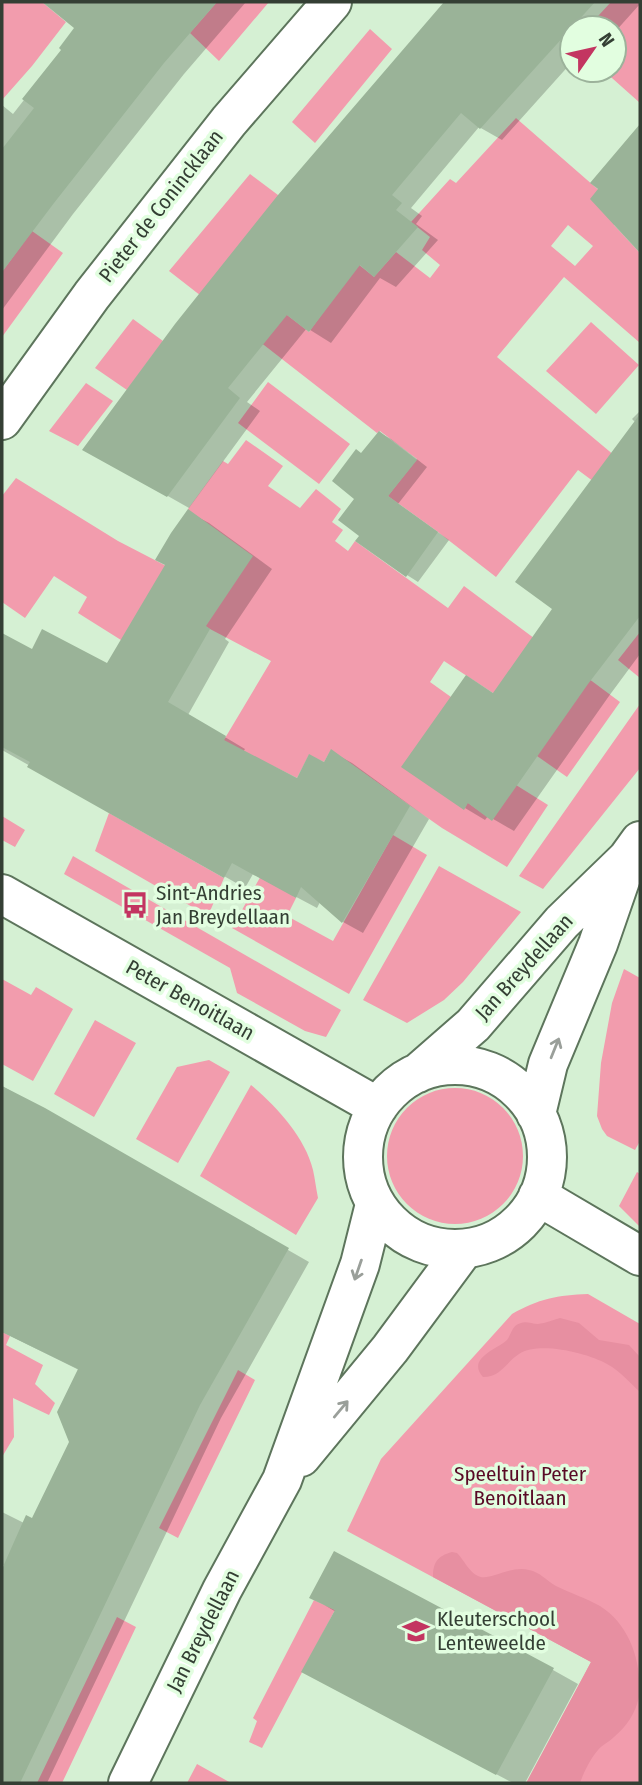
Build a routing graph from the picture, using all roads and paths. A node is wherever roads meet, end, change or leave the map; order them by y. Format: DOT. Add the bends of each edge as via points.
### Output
graph roads {
  1 [pos="332,2"];
  2 [pos="2,420"];
  3 [pos="634,850"];
  4 [pos="2,894"];
  5 [pos="418,1073"];
  6 [pos="378,1107"];
  7 [pos="536,1114"];
  8 [pos="538,1196"];
  9 [pos="375,1204"];
  10 [pos="464,1249"];
  11 [pos="640,1256"];
  12 [pos="282,1480"];
  13 [pos="128,1783"];
  1 -- 2 [label="street, Pieter de Conincklaan" via="220,131"];
  3 -- 5 [label="street, Jan Breydellaan" via="562,922 473,1025"];
  7 -- 3 [label="street, Jan Breydellaan, one-way" via="548,1064"];
  4 -- 6 [label="street, Peter Benoitlaan"];
  5 -- 6 [label="street" via="392,1090"];
  5 -- 7 [label="street" via="449,1066 484,1070 516,1089"];
  6 -- 9 [label="street" via="363,1153"];
  7 -- 8 [label="street" via="546,1144 545,1178"];
  8 -- 10 [label="street" via="516,1226 489,1243"];
  8 -- 11 [label="street"];
  9 -- 10 [label="street" via="397,1229 416,1241 440,1249"];
  9 -- 12 [label="street, Jan Breydellaan, one-way" via="360,1264"];
  12 -- 10 [label="street, Jan Breydellaan, one-way" via="390,1349"];
  12 -- 13 [label="street, Jan Breydellaan" via="222,1590"];
}
